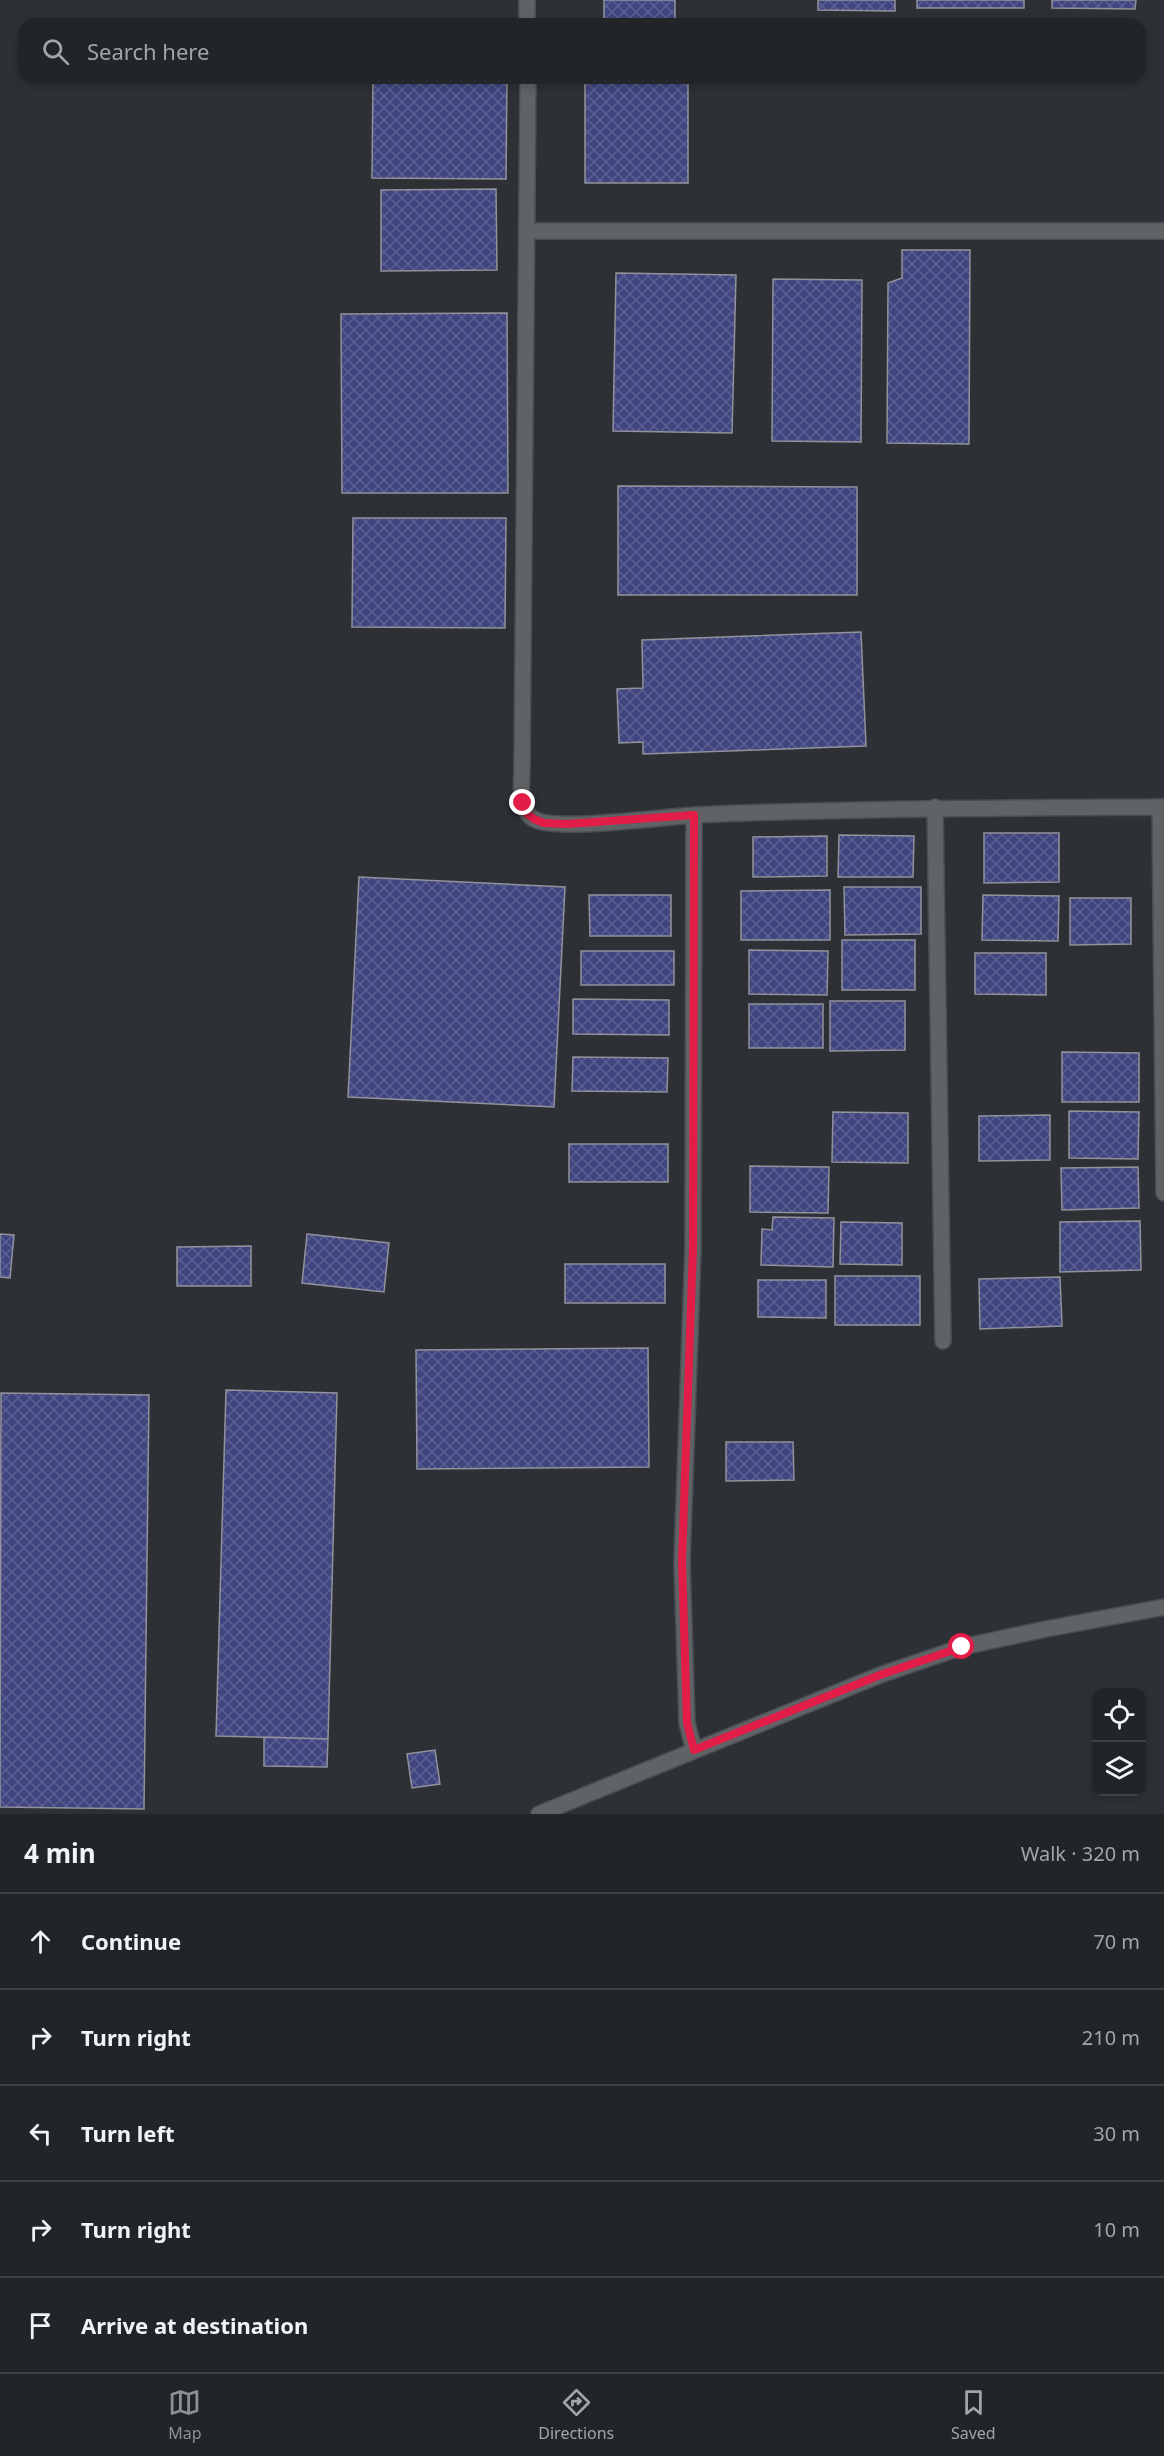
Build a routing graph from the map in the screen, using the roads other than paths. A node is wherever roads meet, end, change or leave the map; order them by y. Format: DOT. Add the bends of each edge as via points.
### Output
graph roads {
  1 [pos="527,0"];
  2 [pos="527,18"];
  3 [pos="528,84"];
  4 [pos="528,231"];
  5 [pos="1164,231"];
  6 [pos="935,807"];
  7 [pos="1162,807"];
  8 [pos="694,815"];
  9 [pos="1164,1193"];
  10 [pos="943,1341"];
  11 [pos="1164,1607"];
  12 [pos="694,1750"];
  13 [pos="539,1814"];
  1 -- 2 [label="street"];
  3 -- 4 [label="street"];
  4 -- 5 [label="street"];
  4 -- 8 [label="street" via="523,803 526,813 544,823"];
  6 -- 7 [label="street"];
  6 -- 8 [label="street"];
  6 -- 10 [label="street"];
  7 -- 9 [label="street"];
  8 -- 12 [label="street" via="693,1248 682,1561 687,1723"];
  11 -- 12 [label="street" via="962,1647 880,1675"];
  12 -- 13 [label="street"];
}
